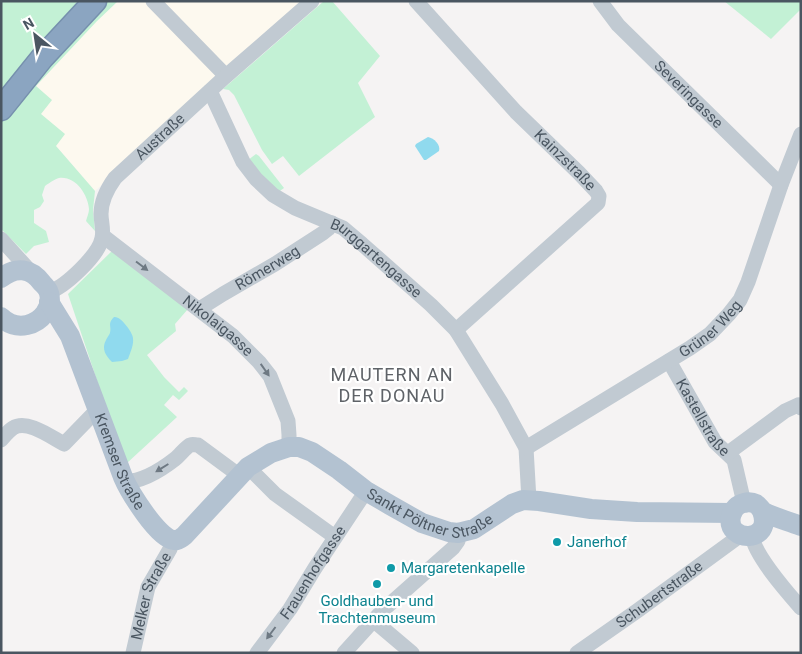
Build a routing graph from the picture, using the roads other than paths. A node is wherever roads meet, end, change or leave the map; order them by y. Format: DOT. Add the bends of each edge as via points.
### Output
graph roads {
  1 [pos="95,1"];
  2 [pos="153,1"];
  3 [pos="312,1"];
  4 [pos="416,1"];
  5 [pos="600,1"];
  6 [pos="226,76"];
  7 [pos="210,91"];
  8 [pos="1,109"];
  9 [pos="801,134"];
  10 [pos="781,185"];
  11 [pos="332,223"];
  12 [pos="103,236"];
  13 [pos="1,240"];
  14 [pos="30,272"];
  15 [pos="1,278"];
  16 [pos="46,304"];
  17 [pos="201,310"];
  18 [pos="1,317"];
  19 [pos="456,330"];
  20 [pos="669,361"];
  21 [pos="801,408"];
  22 [pos="97,410"];
  23 [pos="1,440"];
  24 [pos="289,447"];
  25 [pos="526,448"];
  26 [pos="728,453"];
  27 [pos="244,472"];
  28 [pos="125,482"];
  29 [pos="366,491"];
  30 [pos="530,500"];
  31 [pos="738,508"];
  32 [pos="755,527"];
  33 [pos="801,527"];
  34 [pos="458,533"];
  35 [pos="335,537"];
  36 [pos="173,540"];
  37 [pos="801,608"];
  38 [pos="373,620"];
  39 [pos="135,652"];
  40 [pos="257,653"];
  41 [pos="344,653"];
  42 [pos="412,653"];
  43 [pos="577,653"];
  1 -- 8 [label="highway" via="42,58"];
  2 -- 6 [label="street"];
  3 -- 6 [label="street, Austraße"];
  4 -- 19 [label="street, Kainzstraße" via="516,112 580,173 599,196 598,203"];
  5 -- 10 [label="street, Severingasse" via="618,25"];
  6 -- 7 [label="street, Austraße"];
  7 -- 11 [label="street, Burggartengasse" via="243,162 256,179 273,195 295,208"];
  7 -- 12 [label="street, Austraße" via="115,178 103,200"];
  9 -- 10 [label="street, Grüner Weg"];
  10 -- 20 [label="street, Grüner Weg" via="740,300 710,334"];
  11 -- 17 [label="street, Römerweg" via="276,264"];
  11 -- 19 [label="street, Burggartengasse" via="362,244"];
  12 -- 16 [label="street" via="95,254"];
  12 -- 17 [label="street, Nikolaigasse, one-way"];
  13 -- 14 [label="street"];
  14 -- 15 [label="main road" via="12,271"];
  14 -- 16 [label="main road, Kremser Straße" via="44,284"];
  16 -- 18 [label="main road" via="33,323 12,324"];
  16 -- 22 [label="main road, Kremser Straße" via="54,331 82,371"];
  17 -- 24 [label="street, Nikolaigasse, one-way" via="233,336 270,376 288,421"];
  19 -- 25 [label="street, Burggartengasse"];
  20 -- 25 [label="street, Grüner Weg"];
  20 -- 26 [label="street, Kastellstraße" via="715,442"];
  21 -- 26 [label="street" via="798,405 785,412"];
  22 -- 23 [label="street" via="64,444 30,426 21,425 12,428"];
  22 -- 28 [label="main road, Kremser Straße"];
  24 -- 27 [label="main road" via="271,453"];
  24 -- 29 [label="main road, Sankt Pöltner Straße" via="312,452"];
  25 -- 30 [label="street"];
  26 -- 31 [label="street, Kastellstraße" via="734,460"];
  27 -- 28 [label="street, one-way" via="194,444 159,470 136,481"];
  27 -- 35 [label="street"];
  27 -- 36 [label="main road" via="184,536"];
  28 -- 36 [label="main road, Kremser Straße" via="149,520"];
  29 -- 34 [label="main road, Sankt Pöltner Straße" via="422,523"];
  29 -- 35 [label="street, Frauenhofgasse"];
  30 -- 31 [label="main road, Sankt Pöltner Straße" via="637,512"];
  30 -- 34 [label="main road, Sankt Pöltner Straße" via="512,504 474,529"];
  31 -- 32 [label="main road, Sankt Pöltner Straße" via="754,503"];
  31 -- 32 [label="main road" via="731,522 734,530"];
  32 -- 33 [label="main road, Sankt Pöltner Straße"];
  32 -- 37 [label="street" via="753,542 756,550"];
  32 -- 43 [label="street, Schubertstraße"];
  34 -- 38 [label="street" via="458,541 453,548"];
  35 -- 40 [label="street, Frauenhofgasse, one-way" via="290,609"];
  36 -- 39 [label="street, Melker Straße" via="148,587"];
  38 -- 41 [label="street"];
  38 -- 42 [label="street"];
}
